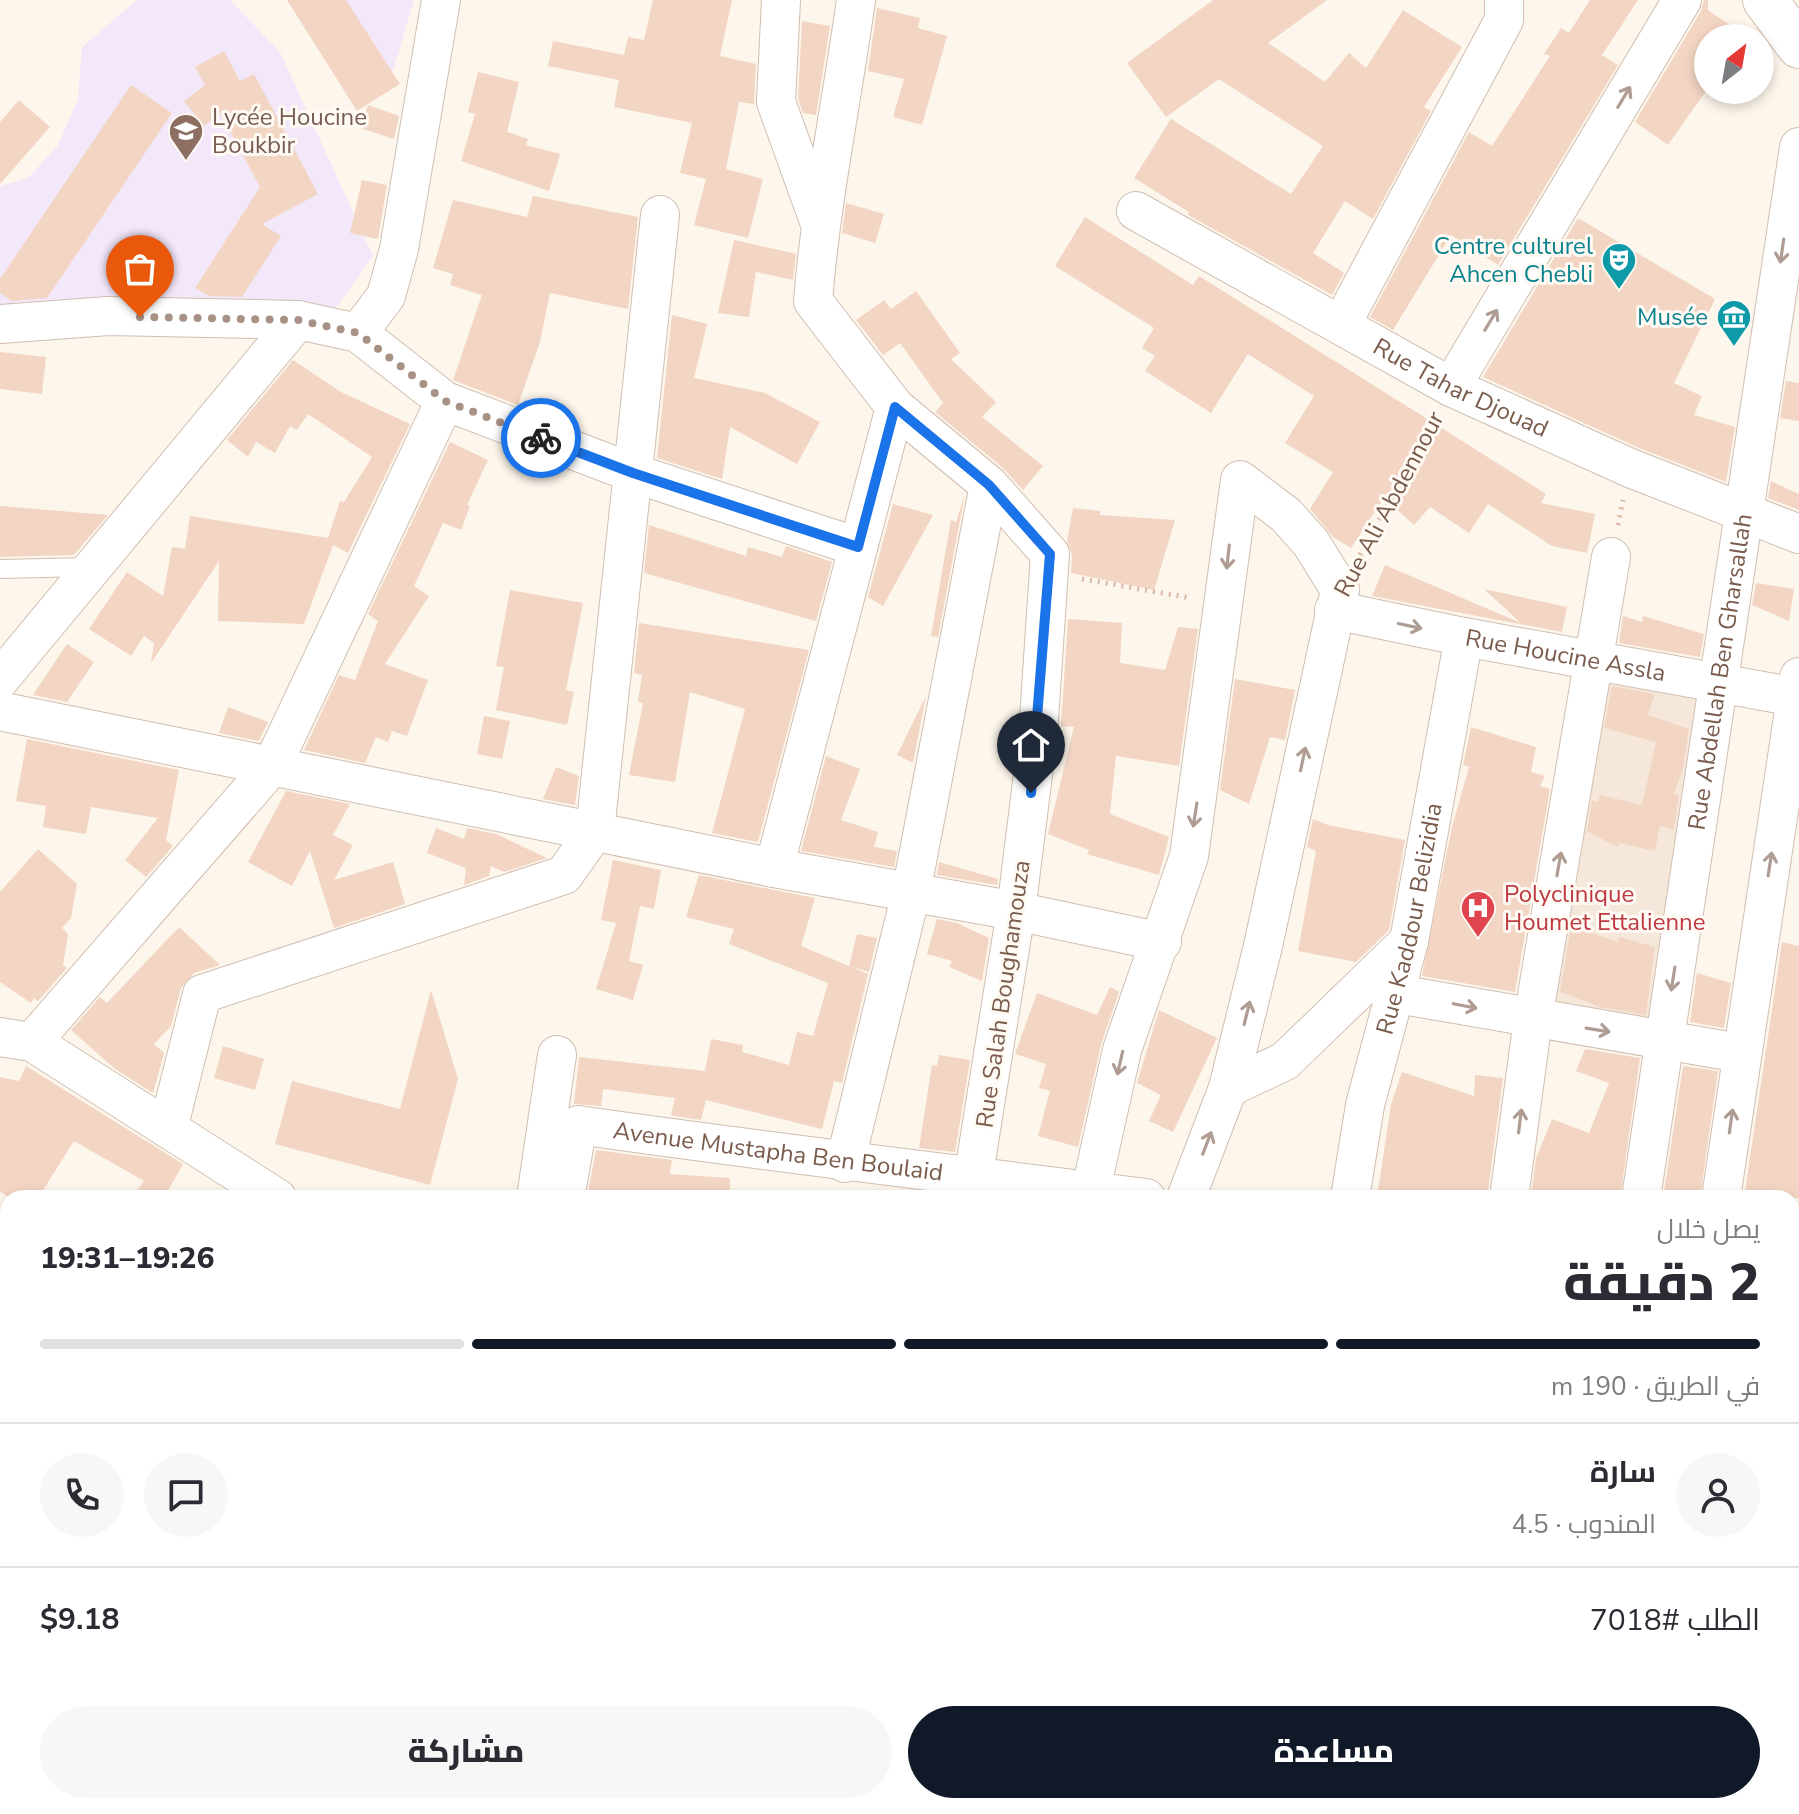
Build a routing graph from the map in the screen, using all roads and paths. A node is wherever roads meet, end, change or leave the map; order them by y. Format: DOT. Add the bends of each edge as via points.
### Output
graph roads {
  1 [pos="441,0"];
  2 [pos="781,0"];
  3 [pos="856,0"];
  4 [pos="1504,0"];
  5 [pos="1682,0"];
  6 [pos="1765,0"];
  7 [pos="1799,46"];
  8 [pos="1799,147"];
  9 [pos="1136,211"];
  10 [pos="660,215"];
  11 [pos="819,221"];
  12 [pos="298,320"];
  13 [pos="0,324"];
  14 [pos="1341,325"];
  15 [pos="358,333"];
  16 [pos="1451,387"];
  17 [pos="445,401"];
  18 [pos="895,407"];
  19 [pos="1630,468"];
  20 [pos="633,473"];
  21 [pos="989,485"];
  22 [pos="1744,513"];
  23 [pos="1799,534"];
  24 [pos="858,547"];
  25 [pos="1611,557"];
  26 [pos="93,567"];
  27 [pos="0,569"];
  28 [pos="1050,573"];
  29 [pos="1337,600"];
  30 [pos="1223,603"];
  31 [pos="1464,637"];
  32 [pos="1594,662"];
  33 [pos="0,679"];
  34 [pos="1719,685"];
  35 [pos="1798,687"];
  36 [pos="0,711"];
  37 [pos="272,766"];
  38 [pos="595,831"];
  39 [pos="774,868"];
  40 [pos="911,893"];
  41 [pos="1016,911"];
  42 [pos="1409,941"];
  43 [pos="1162,942"];
  44 [pos="1397,994"];
  45 [pos="1533,1019"];
  46 [pos="16,1040"];
  47 [pos="1664,1040"];
  48 [pos="1740,1053"];
  49 [pos="557,1055"];
  50 [pos="1228,1088"];
  51 [pos="168,1129"];
  52 [pos="845,1163"];
  53 [pos="973,1187"];
  54 [pos="264,1190"];
  55 [pos="537,1190"];
  56 [pos="566,1190"];
  57 [pos="1023,1190"];
  58 [pos="1090,1190"];
  59 [pos="1189,1190"];
  60 [pos="1351,1190"];
  61 [pos="1510,1190"];
  62 [pos="1642,1190"];
  63 [pos="1722,1190"];
  1 -- 15 [label="street" via="399,249 386,296"];
  2 -- 11 [label="street" via="776,102"];
  3 -- 11 [label="street, Rue Salah Boughamouza" via="831,175"];
  4 -- 14 [label="street" via="1504,20"];
  16 -- 5 [label="street, Rue Ali Abdennour, one-way"];
  6 -- 7 [label="main road"];
  8 -- 22 [label="street, Rue Abdellah Ben Gharsallah, one-way"];
  9 -- 14 [label="street, Rue Tahar Djouad"];
  10 -- 20 [label="street"];
  11 -- 18 [label="street, Rue Salah Boughamouza" via="813,301"];
  12 -- 13 [label="street" via="108,316"];
  12 -- 15 [label="street"];
  12 -- 26 [label="street"];
  14 -- 16 [label="street, Rue Tahar Djouad"];
  15 -- 17 [label="street"];
  16 -- 19 [label="street, Rue Tahar Djouad"];
  16 -- 29 [label="path, Rue Ali Abdennour"];
  17 -- 20 [label="street"];
  17 -- 37 [label="street"];
  18 -- 21 [label="street, Rue Salah Boughamouza"];
  18 -- 24 [label="street"];
  19 -- 22 [label="street, Rue Tahar Djouad"];
  19 -- 25 [label="path"];
  20 -- 24 [label="street"];
  20 -- 38 [label="street"];
  21 -- 28 [label="street, Rue Salah Boughamouza" via="1050,554"];
  21 -- 40 [label="street"];
  22 -- 23 [label="street, Rue Tahar Djouad"];
  22 -- 34 [label="street, Rue Abdellah Ben Gharsallah"];
  24 -- 39 [label="street"];
  25 -- 32 [label="street"];
  26 -- 27 [label="lane"];
  26 -- 33 [label="street"];
  28 -- 30 [label="path"];
  28 -- 41 [label="street, Rue Salah Boughamouza" via="1038,734"];
  29 -- 30 [label="street, one-way" via="1311,543 1286,515 1240,480"];
  29 -- 31 [label="street, Rue Houcine Assla, one-way"];
  50 -- 29 [label="street, Rue Ali Abdennour, one-way"];
  30 -- 43 [label="street, one-way" via="1189,856"];
  31 -- 32 [label="street, Rue Houcine Assla"];
  31 -- 42 [label="street, Rue Kaddour Belizidia"];
  32 -- 34 [label="street, Rue Houcine Assla"];
  45 -- 32 [label="street, one-way"];
  34 -- 35 [label="street, Rue Houcine Assla"];
  34 -- 47 [label="street, Rue Abdellah Ben Gharsallah, one-way"];
  48 -- 35 [label="street, one-way"];
  36 -- 37 [label="street"];
  37 -- 38 [label="street"];
  37 -- 46 [label="street"];
  38 -- 39 [label="street"];
  38 -- 51 [label="street" via="564,875 202,994"];
  39 -- 40 [label="street"];
  40 -- 41 [label="street"];
  40 -- 52 [label="street"];
  41 -- 43 [label="street"];
  41 -- 53 [label="street, Rue Salah Boughamouza"];
  42 -- 44 [label="street, Rue Kaddour Belizidia"];
  42 -- 50 [label="street" via="1285,1061"];
  43 -- 58 [label="street, one-way" via="1122,1050"];
  44 -- 45 [label="street, one-way"];
  44 -- 60 [label="street, Rue Kaddour Belizidia" via="1365,1105"];
  45 -- 47 [label="street, one-way"];
  61 -- 45 [label="street, one-way"];
  46 -- 51 [label="street"];
  47 -- 48 [label="street"];
  47 -- 62 [label="street, Rue Abdellah Ben Gharsallah"];
  63 -- 48 [label="street, one-way"];
  49 -- 55 [label="street"];
  59 -- 50 [label="street, Rue Ali Abdennour, one-way"];
  51 -- 54 [label="street"];
  52 -- 53 [label="street, Avenue Mustapha Ben Boulaid"];
  52 -- 56 [label="street, Avenue Mustapha Ben Boulaid" via="578,1125"];
  53 -- 57 [label="street, Avenue Mustapha Ben Boulaid"];
}
